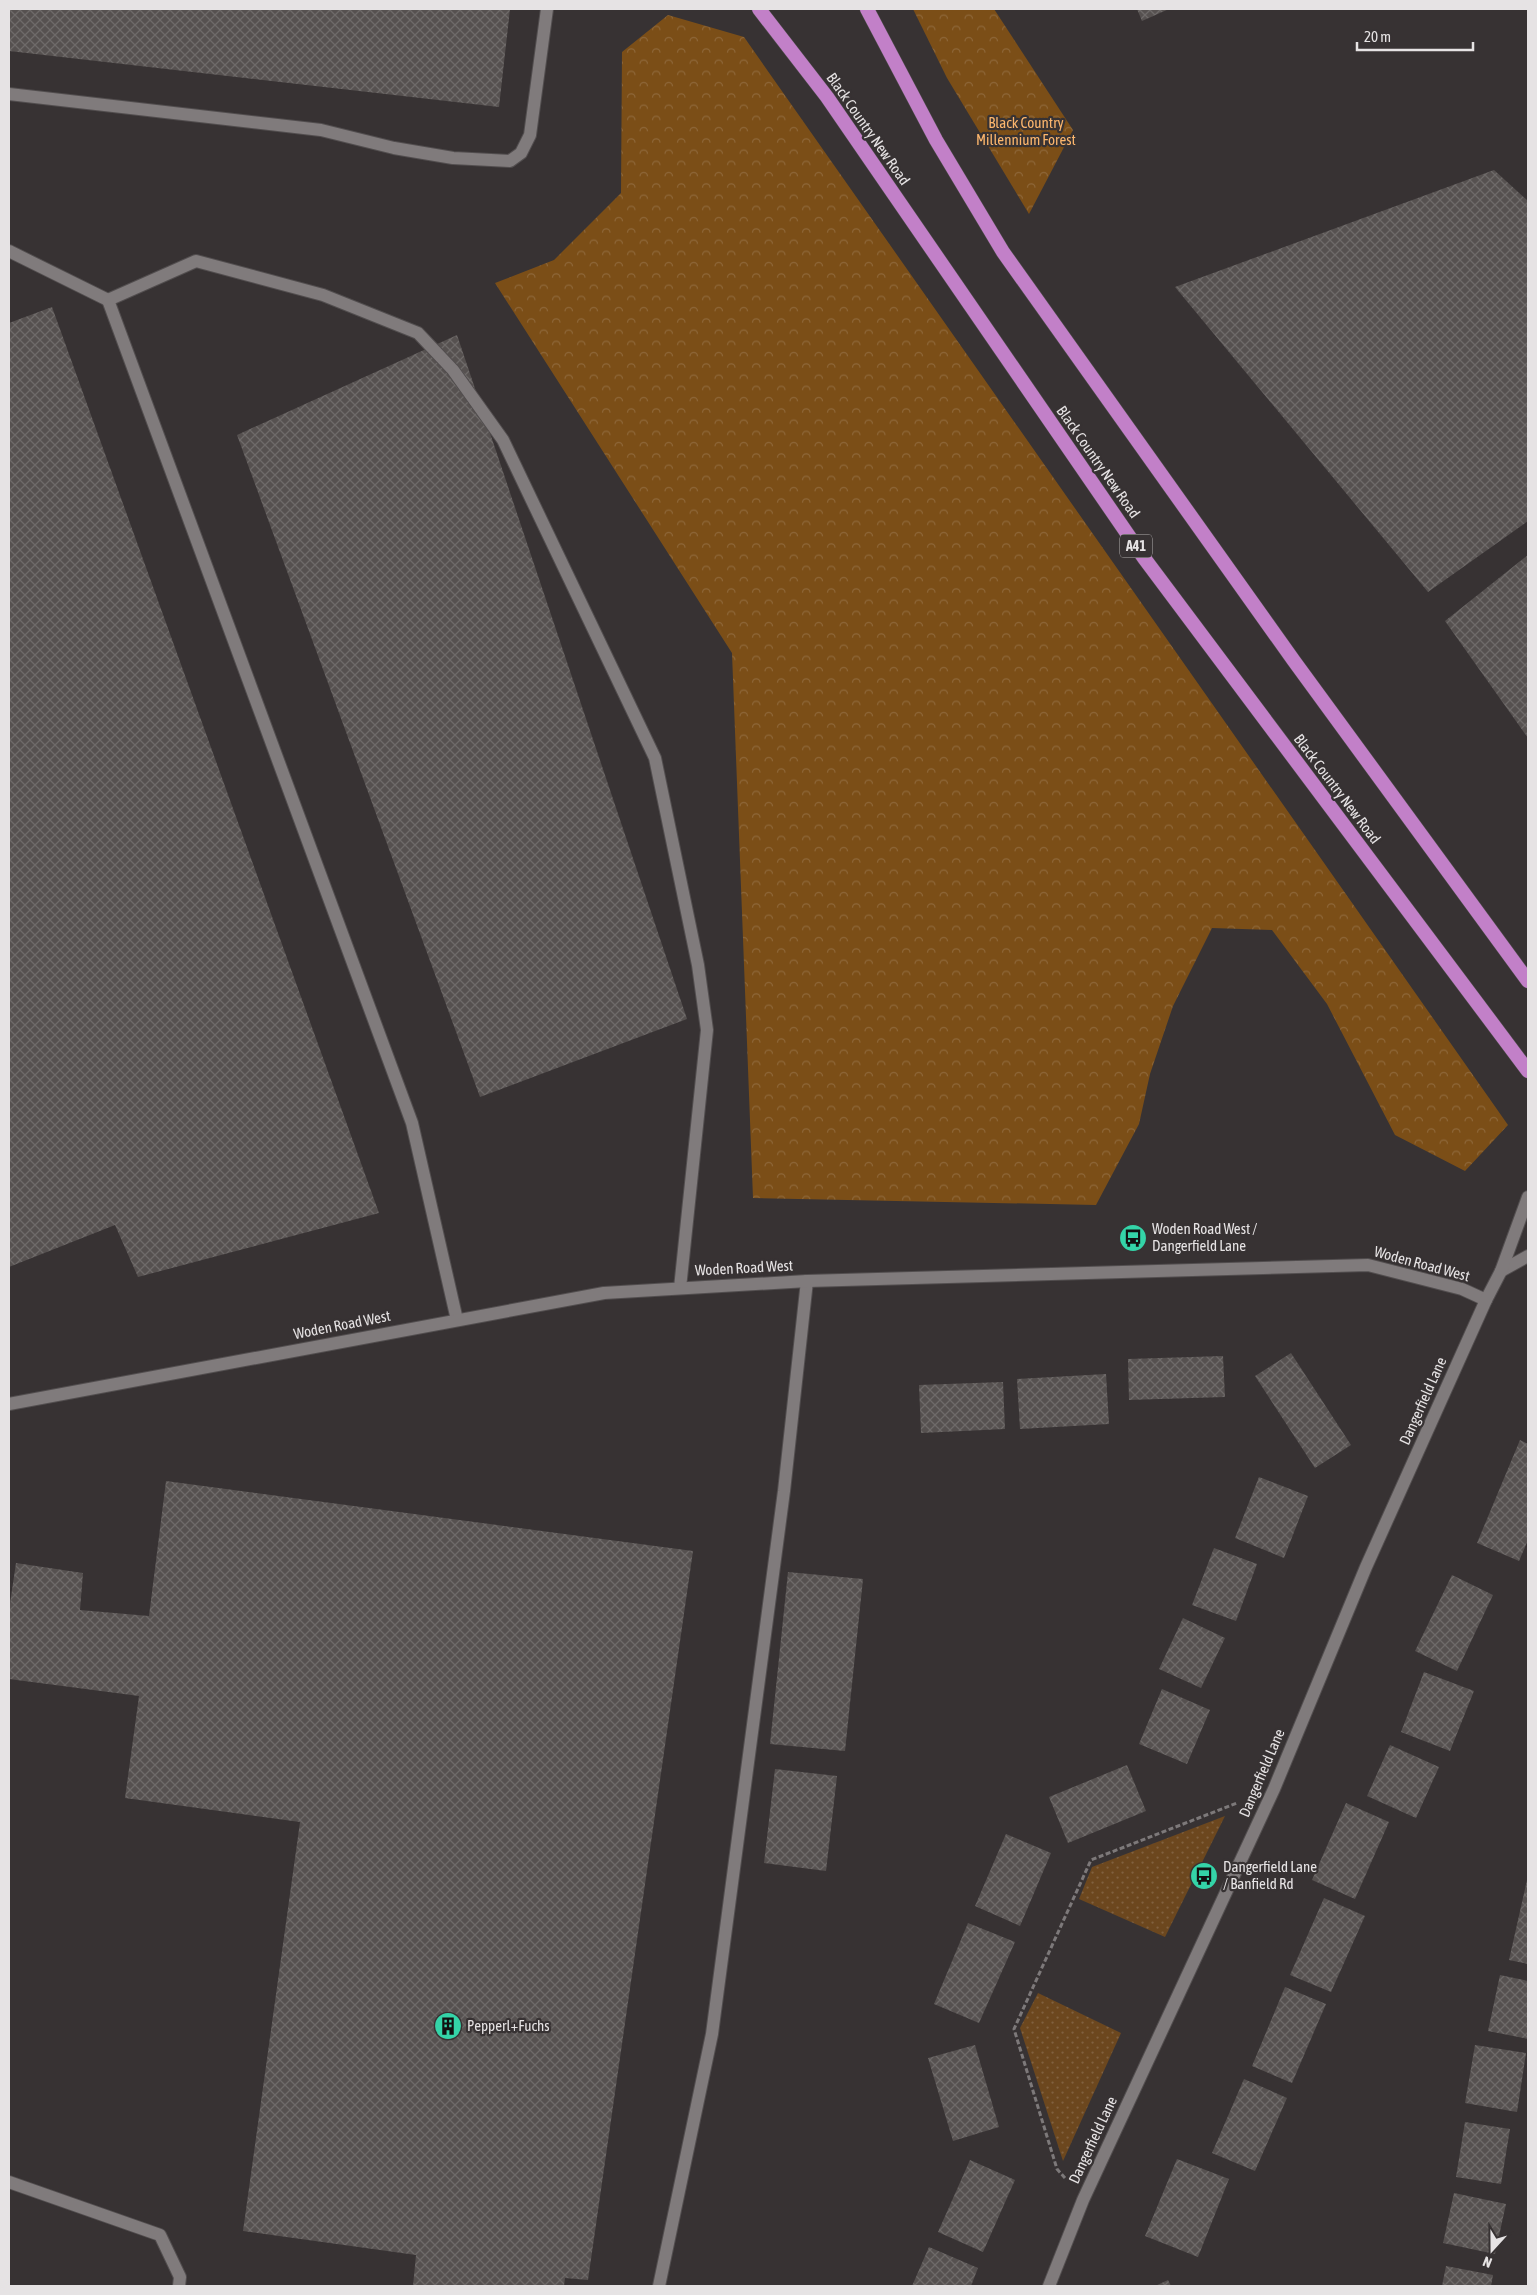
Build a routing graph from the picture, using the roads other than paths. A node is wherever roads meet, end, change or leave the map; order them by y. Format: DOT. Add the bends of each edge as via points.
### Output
graph roads {
  1 [pos="547,9"];
  2 [pos="759,9"];
  3 [pos="867,9"];
  4 [pos="9,94"];
  5 [pos="9,251"];
  6 [pos="108,300"];
  7 [pos="1528,981"];
  8 [pos="1528,1072"];
  9 [pos="1528,1197"];
  10 [pos="1528,1256"];
  11 [pos="1501,1271"];
  12 [pos="807,1281"];
  13 [pos="680,1288"];
  14 [pos="1486,1300"];
  15 [pos="457,1320"];
  16 [pos="9,1404"];
  17 [pos="9,2182"];
  18 [pos="179,2286"];
  19 [pos="659,2286"];
  20 [pos="1049,2286"];
  1 -- 4 [label="street" via="530,135 521,153 510,161 453,158 394,148 322,130"];
  2 -- 8 [label="highway, Black Country New Road / A41" via="827,97 1144,558"];
  3 -- 7 [label="highway" via="936,140 1003,252 1294,661"];
  5 -- 6 [label="street"];
  6 -- 13 [label="street" via="196,261 323,295 418,333 453,370 503,440 655,758 698,965 707,1030"];
  6 -- 15 [label="street" via="412,1123"];
  9 -- 11 [label="street, Dangerfield Lane"];
  10 -- 11 [label="street"];
  11 -- 14 [label="street, Dangerfield Lane"];
  12 -- 13 [label="street, Woden Road West"];
  12 -- 14 [label="street, Woden Road West" via="1368,1265 1462,1289"];
  12 -- 19 [label="street" via="784,1491 712,2034"];
  13 -- 15 [label="street, Woden Road West" via="604,1293"];
  14 -- 20 [label="street, Dangerfield Lane" via="1366,1567 1274,1789 1083,2200"];
  15 -- 16 [label="street, Woden Road West"];
  17 -- 18 [label="street" via="160,2235 180,2277"];
}
